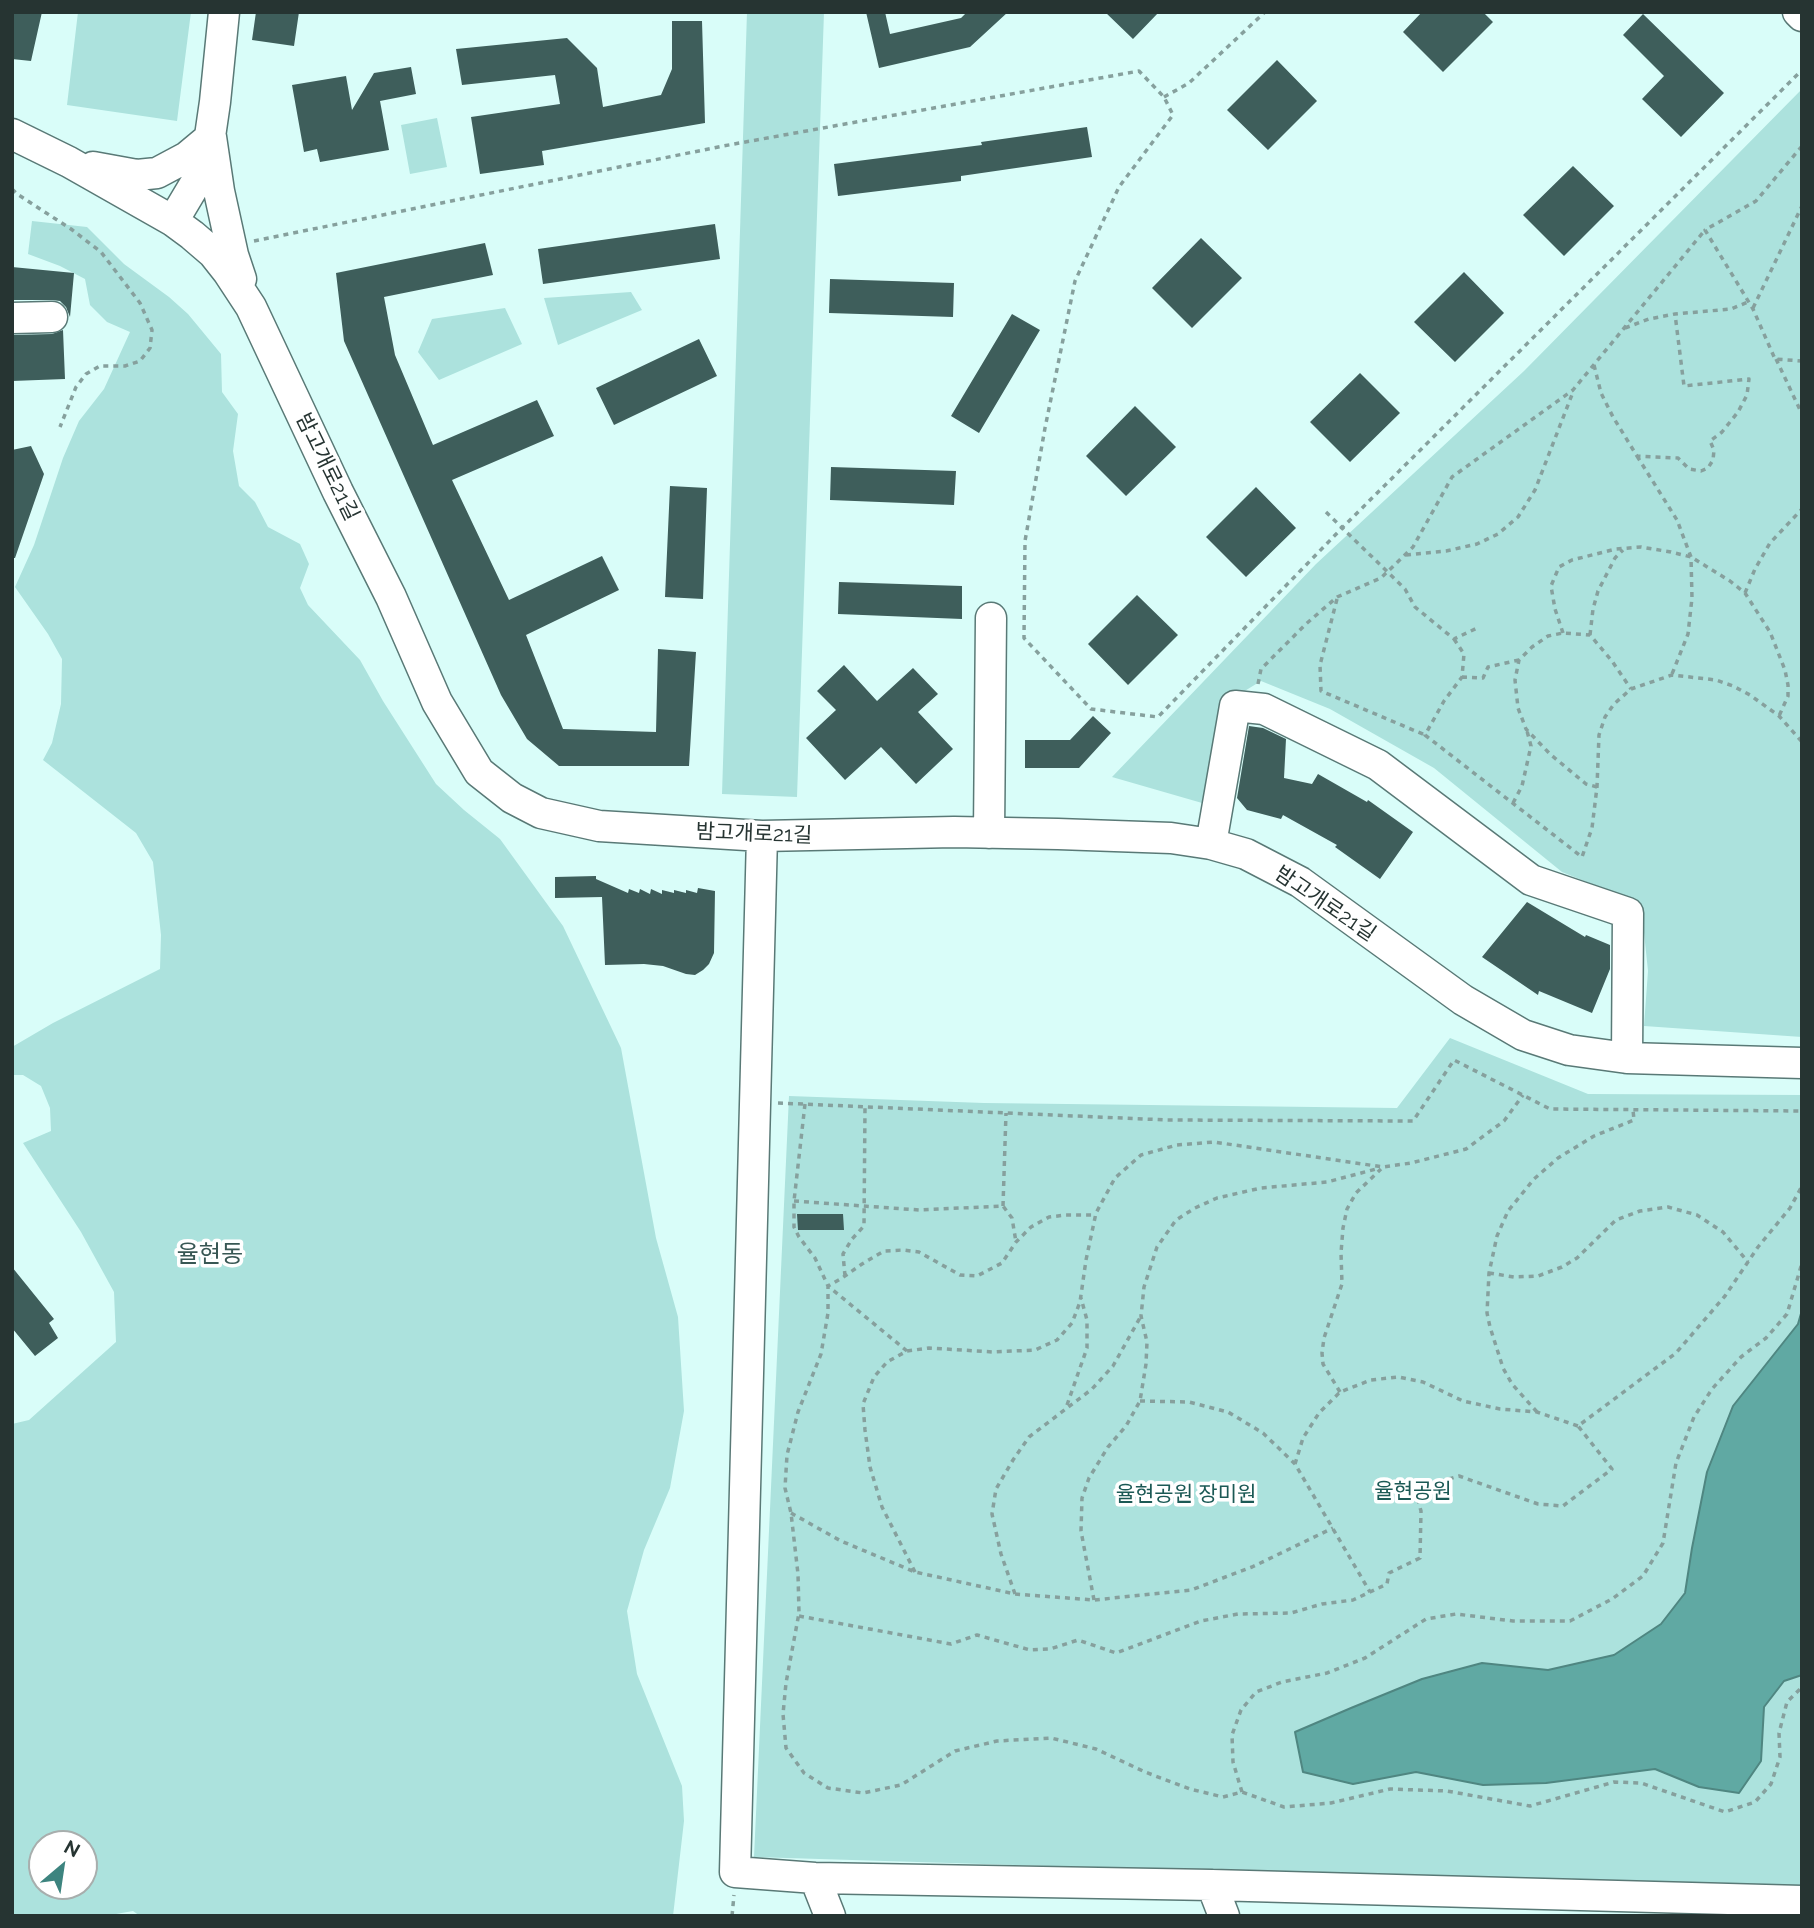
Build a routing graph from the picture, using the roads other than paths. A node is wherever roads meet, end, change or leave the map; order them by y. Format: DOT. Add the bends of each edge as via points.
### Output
graph roads {
  1 [pos="224,12"];
  2 [pos="211,137"];
  3 [pos="17,142"];
  4 [pos="69,162"];
  5 [pos="173,221"];
  6 [pos="251,307"];
  7 [pos="52,317"];
  8 [pos="12,318"];
  9 [pos="991,618"];
  10 [pos="989,833"];
  11 [pos="762,836"];
  12 [pos="1211,844"];
  13 [pos="1627,1058"];
  14 [pos="1802,1063"];
  15 [pos="815,1878"];
  16 [pos="1212,1885"];
  17 [pos="1802,1901"];
  18 [pos="830,1916"];
  19 [pos="1224,1916"];
  1 -- 2 [label="street"];
  2 -- 4 [label="street" via="187,158 148,175"];
  2 -- 5 [label="street" via="198,179"];
  2 -- 6 [label="street" via="233,255"];
  3 -- 4 [label="street, 밤고개로21길"];
  4 -- 5 [label="street, 밤고개로21길"];
  5 -- 6 [label="street, 밤고개로21길" via="213,253"];
  6 -- 11 [label="street, 밤고개로21길" via="437,702 479,772 541,813 599,826"];
  7 -- 8 [label="street"];
  9 -- 10 [label="street"];
  10 -- 11 [label="street, 밤고개로21길"];
  10 -- 12 [label="street, 밤고개로21길" via="1171,838"];
  11 -- 15 [label="street" via="736,1872"];
  12 -- 13 [label="street, 밤고개로21길" via="1246,854 1300,882 1462,1000 1523,1035 1569,1050"];
  12 -- 13 [label="street" via="1236,706 1264,709 1378,765 1531,880 1629,913"];
  13 -- 14 [label="street, 밤고개로21길"];
  15 -- 16 [label="street"];
  15 -- 18 [label="street"];
  16 -- 17 [label="street"];
  16 -- 19 [label="street"];
}
